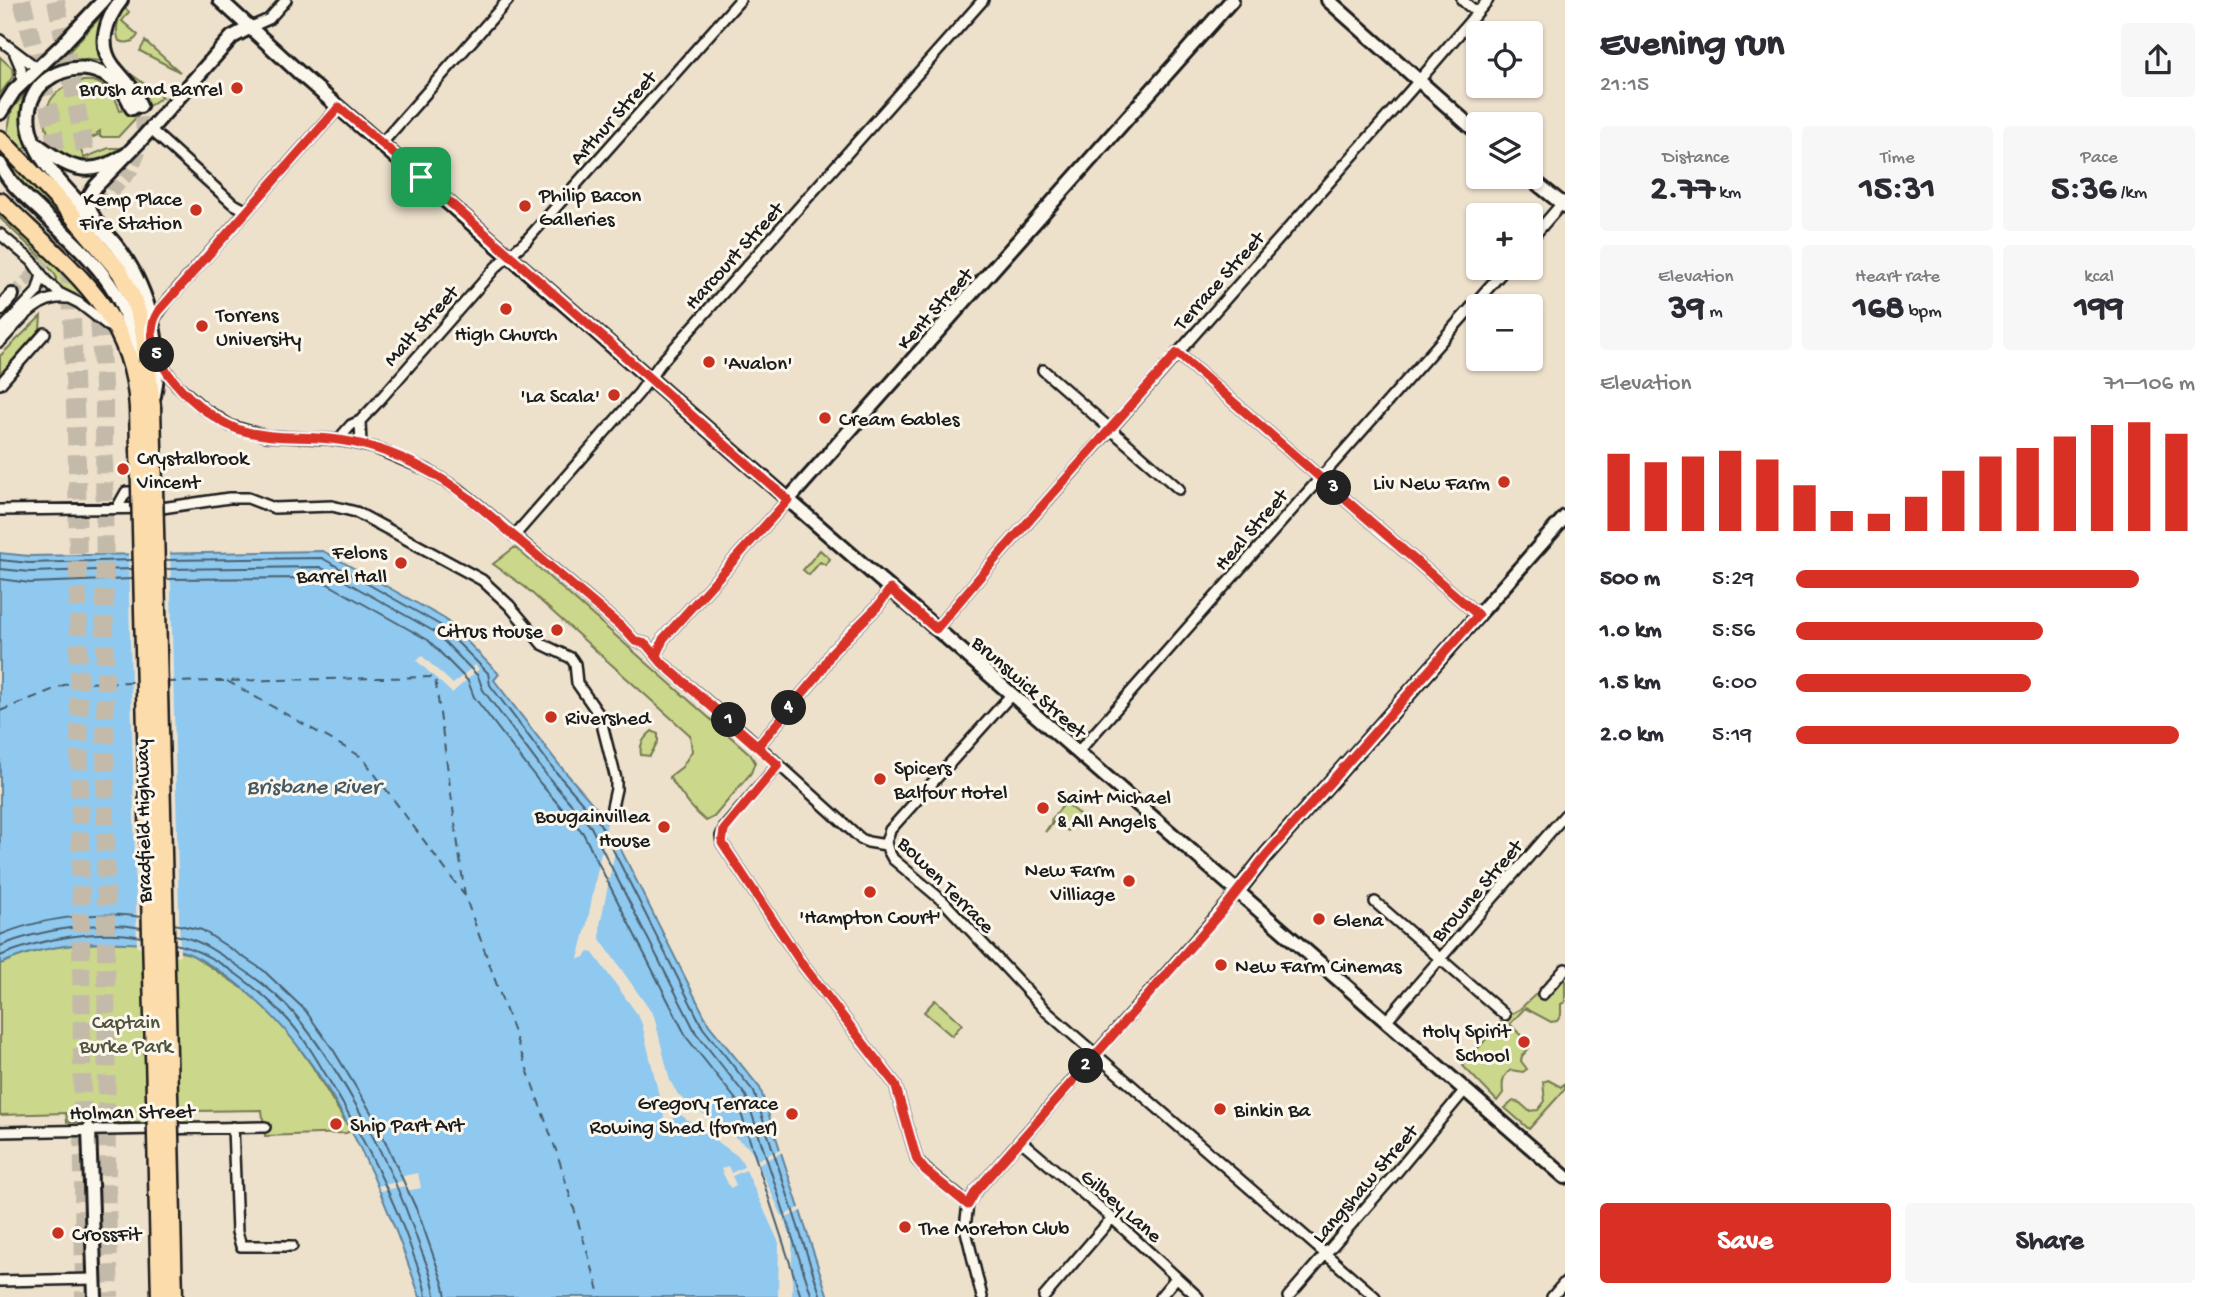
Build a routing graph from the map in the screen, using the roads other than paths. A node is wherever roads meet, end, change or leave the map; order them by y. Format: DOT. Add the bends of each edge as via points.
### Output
graph roads {
  1 [pos="104,0"];
  2 [pos="121,0"];
  3 [pos="220,0"];
  4 [pos="286,0"];
  5 [pos="508,0"];
  6 [pos="740,0"];
  7 [pos="983,0"];
  8 [pos="1233,0"];
  9 [pos="1328,0"];
  10 [pos="1462,0"];
  11 [pos="1488,0"];
  12 [pos="1477,13"];
  13 [pos="251,27"];
  14 [pos="0,40"];
  15 [pos="15,53"];
  16 [pos="37,68"];
  17 [pos="1418,82"];
  18 [pos="22,83"];
  19 [pos="339,107"];
  20 [pos="0,113"];
  21 [pos="1466,123"];
  22 [pos="150,129"];
  23 [pos="0,139"];
  24 [pos="33,141"];
  25 [pos="382,143"];
  26 [pos="126,155"];
  27 [pos="0,164"];
  28 [pos="1543,188"];
  29 [pos="0,201"];
  30 [pos="1564,203"];
  31 [pos="247,211"];
  32 [pos="92,217"];
  33 [pos="1543,226"];
  34 [pos="0,234"];
  35 [pos="509,255"];
  36 [pos="42,275"];
  37 [pos="1495,280"];
  38 [pos="6,294"];
  39 [pos="72,299"];
  40 [pos="0,309"];
  41 [pos="152,324"];
  42 [pos="0,331"];
  43 [pos="45,333"];
  44 [pos="122,337"];
  45 [pos="0,342"];
  46 [pos="151,351"];
  47 [pos="1177,353"];
  48 [pos="131,361"];
  49 [pos="1043,370"];
  50 [pos="650,379"];
  51 [pos="0,384"];
  52 [pos="148,406"];
  53 [pos="360,421"];
  54 [pos="1110,428"];
  55 [pos="338,440"];
  56 [pos="361,444"];
  57 [pos="1320,476"];
  58 [pos="1179,489"];
  59 [pos="788,500"];
  60 [pos="162,508"];
  61 [pos="117,509"];
  62 [pos="0,510"];
  63 [pos="1565,517"];
  64 [pos="514,536"];
  65 [pos="890,589"];
  66 [pos="1478,615"];
  67 [pos="936,629"];
  68 [pos="663,639"];
  69 [pos="646,644"];
  70 [pos="657,656"];
  71 [pos="1011,695"];
  72 [pos="758,746"];
  73 [pos="1077,753"];
  74 [pos="778,765"];
  75 [pos="612,807"];
  76 [pos="1565,815"];
  77 [pos="886,845"];
  78 [pos="1237,892"];
  79 [pos="1375,902"];
  80 [pos="1440,958"];
  81 [pos="1565,969"];
  82 [pos="1543,994"];
  83 [pos="1505,1015"];
  84 [pos="1386,1021"];
  85 [pos="1096,1055"];
  86 [pos="1465,1090"];
  87 [pos="265,1126"];
  88 [pos="233,1127"];
  89 [pos="89,1129"];
  90 [pos="0,1132"];
  91 [pos="1021,1141"];
  92 [pos="1565,1177"];
  93 [pos="968,1205"];
  94 [pos="1112,1218"];
  95 [pos="292,1246"];
  96 [pos="1326,1254"];
  97 [pos="1176,1278"];
  98 [pos="94,1279"];
  99 [pos="0,1281"];
  100 [pos="1565,1282"];
  101 [pos="95,1297"];
  102 [pos="160,1297"];
  103 [pos="174,1297"];
  104 [pos="982,1297"];
  105 [pos="1044,1297"];
  106 [pos="1160,1297"];
  107 [pos="1198,1297"];
  108 [pos="1288,1297"];
  109 [pos="1375,1297"];
  110 [pos="1552,1297"];
  1 -- 16 [label="main road"];
  2 -- 24 [label="main road" via="110,17 104,44 111,64 133,88 136,107 104,75 83,68 60,71 45,81 34,97 29,123"];
  3 -- 13 [label="main road, Brunswick Street"];
  4 -- 13 [label="street" via="269,19"];
  5 -- 25 [label="street"];
  6 -- 35 [label="street, Arthur Street"];
  7 -- 50 [label="street, Harcourt Street"];
  8 -- 59 [label="main road, Kent Street"];
  9 -- 17 [label="main road"];
  10 -- 12 [label="street"];
  11 -- 12 [label="street, Terrace Street"];
  12 -- 17 [label="street, Terrace Street"];
  13 -- 19 [label="main road, Brunswick Street"];
  13 -- 22 [label="main road" via="232,37"];
  14 -- 15 [label="street"];
  15 -- 16 [label="street"];
  15 -- 18 [label="street"];
  16 -- 18 [label="main road"];
  17 -- 21 [label="main road"];
  17 -- 47 [label="street, Terrace Street"];
  18 -- 20 [label="main road"];
  19 -- 25 [label="main road, Brunswick Street"];
  19 -- 31 [label="street"];
  22 -- 26 [label="main road"];
  22 -- 31 [label="street" via="232,203"];
  23 -- 46 [label="highway, Bradfield Highway" via="120,272"];
  24 -- 26 [label="main road" via="62,163 80,168 102,166"];
  24 -- 32 [label="main road" via="50,169"];
  25 -- 35 [label="main road, Brunswick Street"];
  26 -- 32 [label="main road" via="91,192"];
  27 -- 48 [label="main road" via="11,182 83,252 113,289 128,322"];
  28 -- 30 [label="main road"];
  29 -- 44 [label="highway, Bradfield Highway" via="84,281"];
  30 -- 33 [label="street"];
  31 -- 41 [label="street"];
  32 -- 41 [label="main road" via="132,268"];
  34 -- 36 [label="street"];
  35 -- 50 [label="main road, Brunswick Street"];
  35 -- 53 [label="street, Malt Street"];
  36 -- 39 [label="street"];
  36 -- 42 [label="street" via="35,294"];
  37 -- 57 [label="street, Heal Street"];
  38 -- 40 [label="main road"];
  39 -- 44 [label="street"];
  39 -- 45 [label="street" via="58,297 38,304"];
  41 -- 46 [label="main road"];
  43 -- 51 [label="street"];
  44 -- 48 [label="highway, Bradfield Highway"];
  46 -- 52 [label="highway, Bradfield Highway"];
  46 -- 55 [label="street, Bowen Terrace" via="176,384 231,426 267,436"];
  47 -- 54 [label="street, Terrace Street"];
  47 -- 57 [label="street"];
  48 -- 52 [label="highway, Bradfield Highway"];
  49 -- 54 [label="street"];
  50 -- 59 [label="main road, Brunswick Street"];
  50 -- 64 [label="street, Harcourt Street"];
  52 -- 102 [label="highway, Bradfield Highway, bridge"];
  52 -- 103 [label="highway, Bradfield Highway, bridge"];
  53 -- 55 [label="street, Malt Street"];
  53 -- 56 [label="street"];
  54 -- 58 [label="street"];
  54 -- 67 [label="street, Terrace Street"];
  55 -- 56 [label="street, Bowen Terrace"];
  56 -- 64 [label="street, Bowen Terrace" via="426,470 461,491"];
  57 -- 66 [label="street"];
  57 -- 73 [label="street, Heal Street"];
  59 -- 65 [label="main road, Brunswick Street"];
  59 -- 68 [label="street, Kent Street"];
  60 -- 61 [label="street"];
  60 -- 61 [label="street" via="162,492 126,492"];
  60 -- 75 [label="street" via="229,498 248,498 274,508 342,507 482,580 542,644 575,664 577,683 600,716 616,779"];
  61 -- 62 [label="street"];
  63 -- 66 [label="main road"];
  64 -- 69 [label="street, Bowen Terrace" via="633,640"];
  65 -- 67 [label="main road, Brunswick Street"];
  65 -- 72 [label="street" via="833,651"];
  66 -- 78 [label="main road"];
  67 -- 71 [label="main road, Brunswick Street"];
  68 -- 69 [label="street"];
  68 -- 70 [label="street, Kent Street"];
  69 -- 70 [label="street, Bowen Terrace"];
  70 -- 72 [label="street, Bowen Terrace"];
  71 -- 73 [label="main road, Brunswick Street"];
  71 -- 77 [label="street" via="890,830"];
  72 -- 74 [label="street, Bowen Terrace"];
  73 -- 78 [label="main road, Brunswick Street"];
  74 -- 77 [label="street, Bowen Terrace" via="861,839"];
  74 -- 93 [label="street" via="724,830 722,843 802,964 895,1084 917,1160"];
  76 -- 80 [label="street, Browne Street"];
  77 -- 85 [label="street, Bowen Terrace" via="893,859 944,902 1029,994"];
  78 -- 84 [label="main road, Brunswick Street"];
  78 -- 85 [label="street"];
  79 -- 80 [label="street"];
  80 -- 83 [label="street"];
  80 -- 84 [label="street, Browne Street"];
  81 -- 82 [label="street"];
  84 -- 86 [label="main road, Brunswick Street"];
  85 -- 91 [label="street"];
  85 -- 96 [label="street, Bowen Terrace"];
  86 -- 92 [label="main road, Brunswick Street"];
  86 -- 96 [label="street, Langshaw Street"];
  87 -- 88 [label="street, Holman Street"];
  88 -- 89 [label="street, Holman Street"];
  88 -- 95 [label="street" via="241,1246"];
  89 -- 90 [label="street, Holman Street"];
  89 -- 98 [label="main road"];
  91 -- 93 [label="street"];
  91 -- 94 [label="street, Gilbey Lane"];
  93 -- 104 [label="street" via="965,1227"];
  94 -- 97 [label="street, Gilbey Lane"];
  94 -- 105 [label="street"];
  96 -- 108 [label="street, Langshaw Street"];
  96 -- 109 [label="street, Bowen Terrace"];
  97 -- 106 [label="street"];
  97 -- 107 [label="street, Gilbey Lane"];
  98 -- 99 [label="street"];
  98 -- 101 [label="main road"];
  100 -- 110 [label="street"];
}
